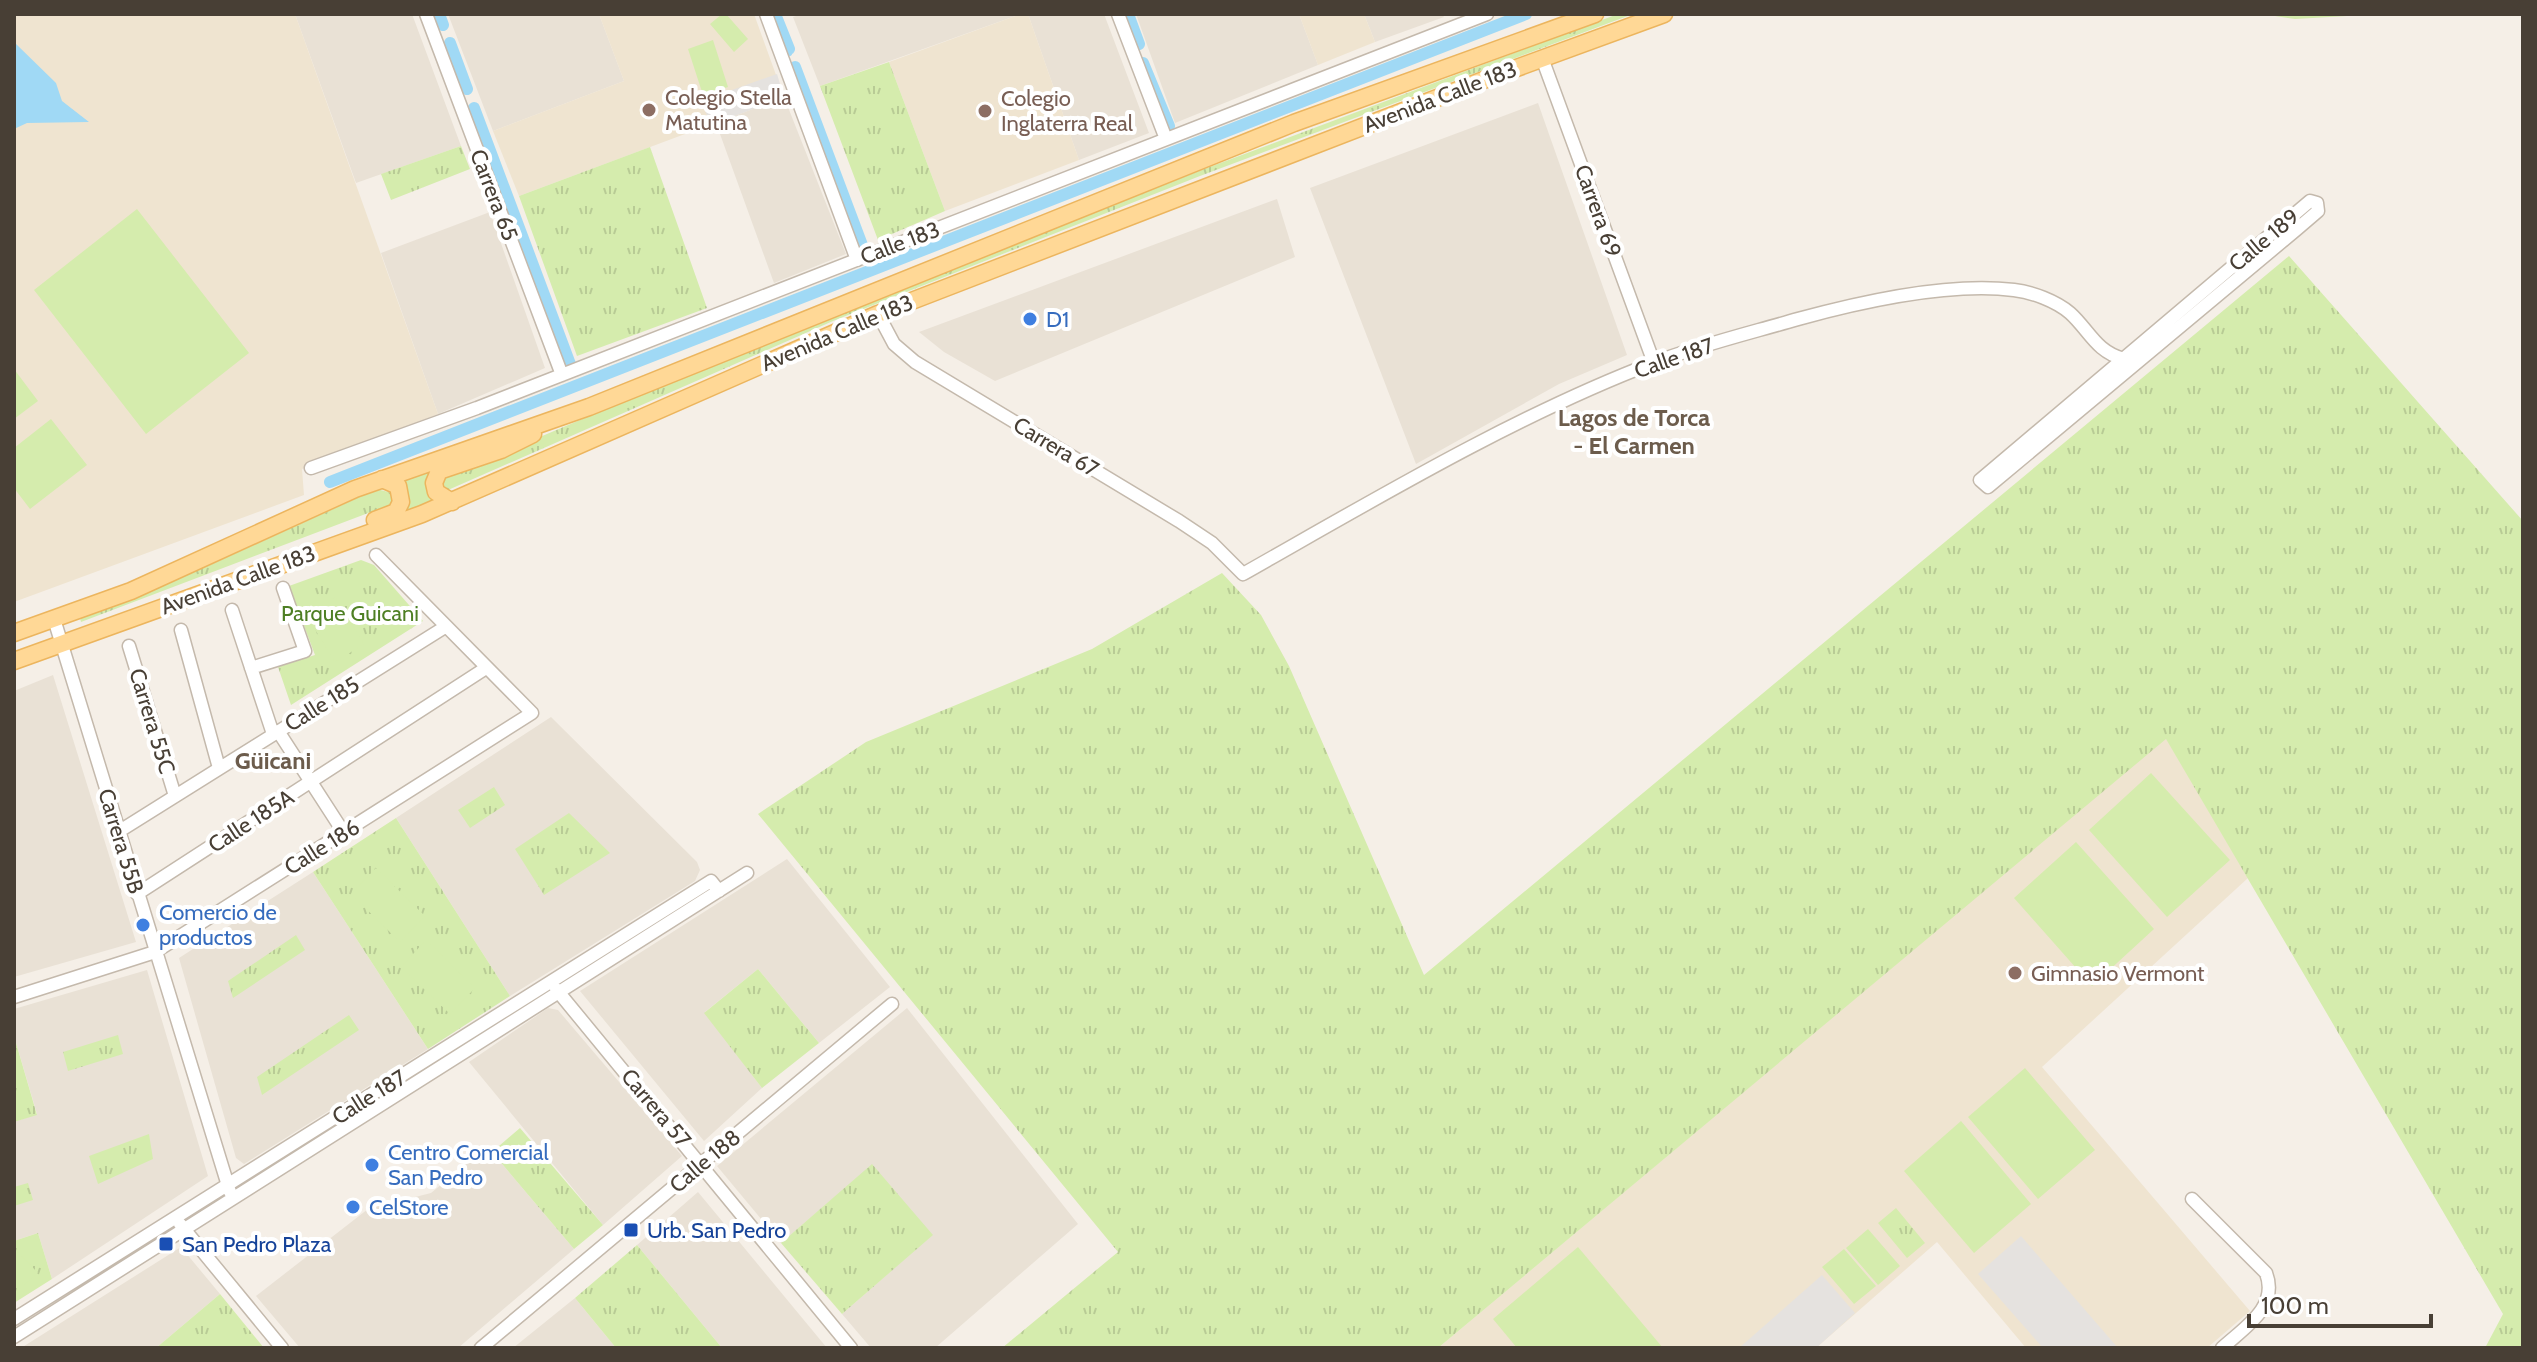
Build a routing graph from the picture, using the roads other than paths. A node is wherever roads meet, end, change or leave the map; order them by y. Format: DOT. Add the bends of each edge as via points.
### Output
graph roads {
  1 [pos="426,14"];
  2 [pos="766,14"];
  3 [pos="1118,14"];
  4 [pos="1487,14"];
  5 [pos="1595,14"];
  6 [pos="1664,14"];
  7 [pos="1464,18"];
  8 [pos="1542,58"];
  9 [pos="1166,139"];
  10 [pos="857,260"];
  11 [pos="878,314"];
  12 [pos="2124,359"];
  13 [pos="1654,363"];
  14 [pos="562,375"];
  15 [pos="566,415"];
  16 [pos="311,468"];
  17 [pos="382,479"];
  18 [pos="452,502"];
  19 [pos="376,555"];
  20 [pos="276,567"];
  21 [pos="1243,574"];
  22 [pos="283,588"];
  23 [pos="232,610"];
  24 [pos="54,619"];
  25 [pos="445,627"];
  26 [pos="181,630"];
  27 [pos="14,633"];
  28 [pos="62,644"];
  29 [pos="129,646"];
  30 [pos="14,661"];
  31 [pos="251,668"];
  32 [pos="486,668"];
  33 [pos="276,733"];
  34 [pos="219,768"];
  35 [pos="311,782"];
  36 [pos="175,796"];
  37 [pos="118,832"];
  38 [pos="344,833"];
  39 [pos="747,873"];
  40 [pos="137,894"];
  41 [pos="155,952"];
  42 [pos="554,988"];
  43 [pos="14,997"];
  44 [pos="892,1004"];
  45 [pos="701,1164"];
  46 [pos="228,1186"];
  47 [pos="233,1199"];
  48 [pos="2192,1199"];
  49 [pos="175,1219"];
  50 [pos="184,1229"];
  51 [pos="14,1319"];
  52 [pos="14,1337"];
  53 [pos="282,1348"];
  54 [pos="481,1348"];
  55 [pos="851,1348"];
  56 [pos="2222,1348"];
  1 -- 14 [label="street, Carrera 65"];
  2 -- 10 [label="street"];
  3 -- 9 [label="street"];
  4 -- 7 [label="street, Calle 183"];
  5 -- 15 [label="main road, Avenida Calle 183" via="1279,129"];
  6 -- 8 [label="main road, Avenida Calle 183"];
  7 -- 9 [label="street, Calle 183"];
  8 -- 11 [label="main road, Avenida Calle 183"];
  8 -- 13 [label="street, Carrera 69"];
  9 -- 10 [label="street, Calle 183"];
  10 -- 14 [label="street, Calle 183"];
  11 -- 18 [label="main road, Avenida Calle 183"];
  11 -- 21 [label="street, Carrera 67" via="894,344 915,362 1179,521 1212,543"];
  12 -- 12 [label="street, Calle 189" via="1980,480 1988,487 2318,211 2317,203 2310,201"];
  12 -- 13 [label="street, Calle 187" via="2100,348 2070,312 2056,304 2029,293 1990,289 1847,305"];
  13 -- 21 [label="street, Calle 187" via="1382,495"];
  14 -- 16 [label="street, Calle 183"];
  15 -- 17 [label="main road, Avenida Calle 183"];
  15 -- 18 [label="main road" via="510,447 439,471 436,492"];
  17 -- 20 [label="main road" via="401,492 396,512 330,536"];
  17 -- 24 [label="main road, Avenida Calle 183" via="131,591"];
  18 -- 20 [label="main road, Avenida Calle 183"];
  19 -- 25 [label="street"];
  20 -- 28 [label="main road, Avenida Calle 183"];
  22 -- 31 [label="street" via="305,651"];
  23 -- 31 [label="street"];
  24 -- 27 [label="main road, Avenida Calle 183"];
  24 -- 28 [label="street, Carrera 55B"];
  25 -- 32 [label="street"];
  25 -- 33 [label="street, Calle 185"];
  26 -- 34 [label="street"];
  28 -- 30 [label="main road, Avenida Calle 183"];
  28 -- 37 [label="street, Carrera 55B"];
  29 -- 36 [label="street, Carrera 55C"];
  31 -- 33 [label="street"];
  32 -- 35 [label="street, Calle 185A"];
  32 -- 38 [label="street, Calle 186" via="532,713"];
  33 -- 34 [label="street, Calle 185"];
  33 -- 35 [label="street"];
  34 -- 36 [label="street, Calle 185"];
  35 -- 38 [label="street"];
  35 -- 40 [label="street, Calle 185A"];
  36 -- 37 [label="street, Calle 185"];
  37 -- 40 [label="street, Carrera 55B"];
  38 -- 41 [label="street, Calle 186"];
  39 -- 42 [label="street, Calle 187"];
  40 -- 41 [label="street, Carrera 55B"];
  41 -- 43 [label="street, Calle 186"];
  41 -- 46 [label="street, Carrera 55B"];
  42 -- 45 [label="street, Carrera 57"];
  42 -- 46 [label="street, Calle 187"];
  42 -- 47 [label="street, Calle 187"];
  44 -- 45 [label="street, Calle 188"];
  45 -- 54 [label="street, Calle 188"];
  45 -- 55 [label="street, Carrera 57"];
  46 -- 47 [label="street, Carrera 55B"];
  46 -- 49 [label="street, Calle 187"];
  47 -- 50 [label="street, Calle 187"];
  48 -- 56 [label="street" via="2266,1273 2271,1286 2258,1315"];
  49 -- 50 [label="street"];
  49 -- 51 [label="street, Calle 187"];
  50 -- 52 [label="street, Calle 187"];
  50 -- 53 [label="street"];
}
